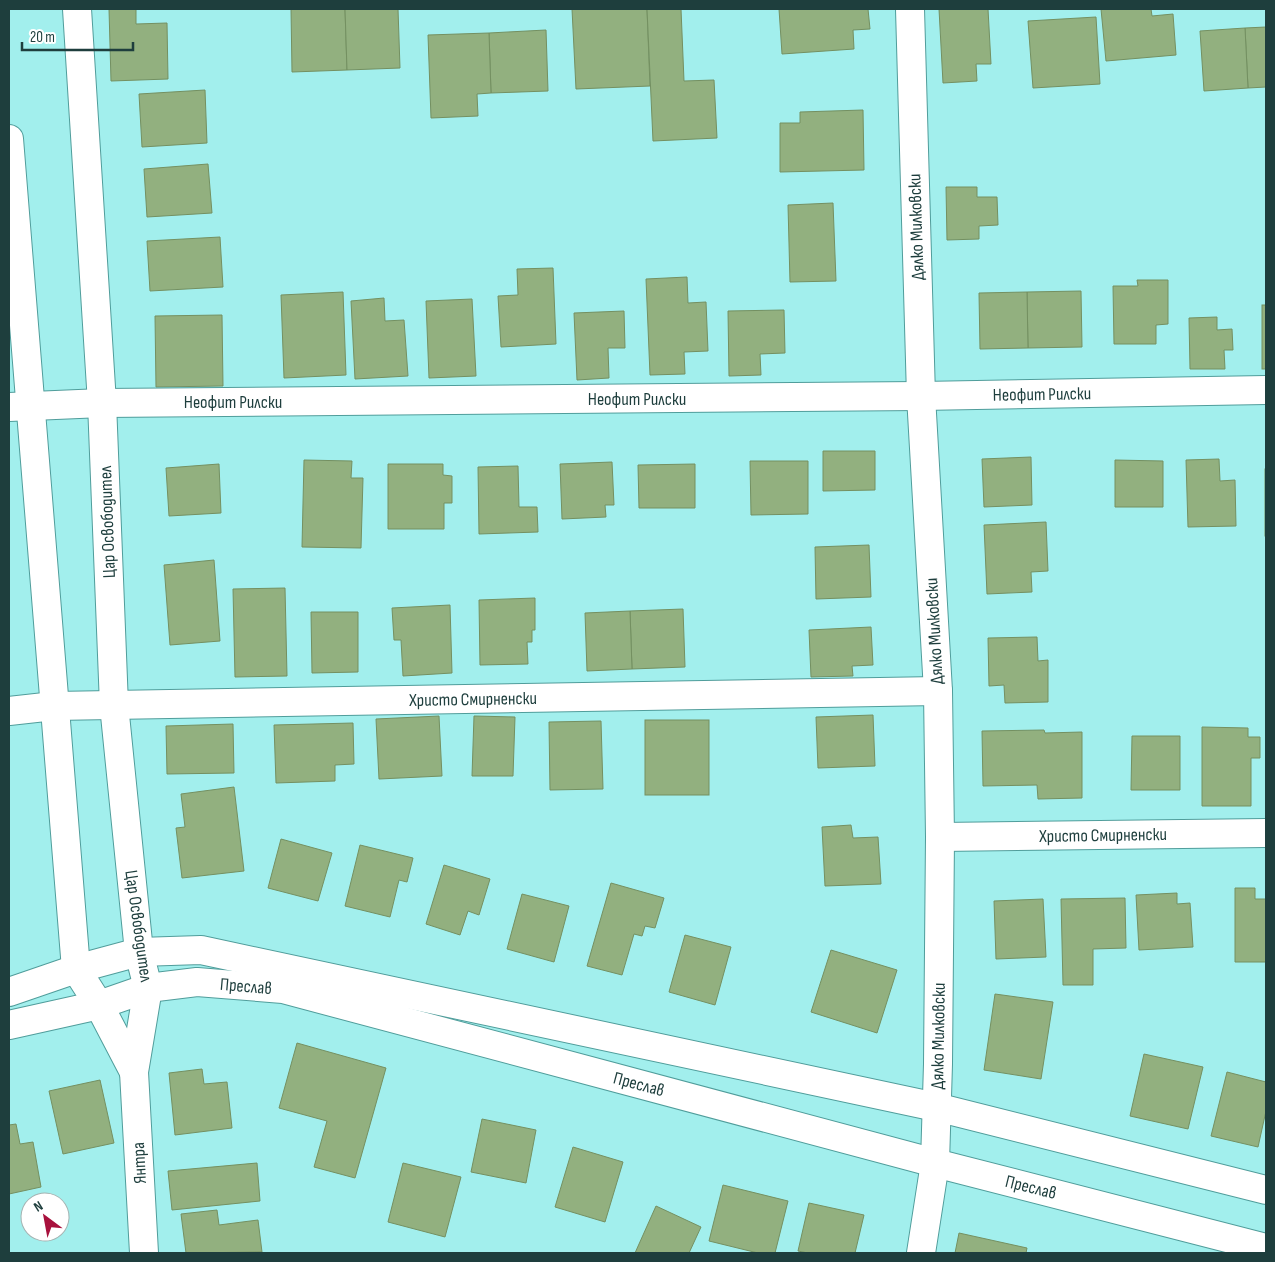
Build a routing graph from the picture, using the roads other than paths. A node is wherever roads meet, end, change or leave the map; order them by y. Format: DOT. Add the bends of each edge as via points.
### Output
graph roads {
  1 [pos="77,9"];
  2 [pos="910,9"];
  3 [pos="9,139"];
  4 [pos="1266,390"];
  5 [pos="921,396"];
  6 [pos="102,403"];
  7 [pos="20,407"];
  8 [pos="938,690"];
  9 [pos="114,705"];
  10 [pos="54,706"];
  11 [pos="9,711"];
  12 [pos="1266,834"];
  13 [pos="940,837"];
  14 [pos="139,952"];
  15 [pos="76,969"];
  16 [pos="148,988"];
  17 [pos="9,992"];
  18 [pos="99,1005"];
  19 [pos="9,1025"];
  20 [pos="134,1072"];
  21 [pos="936,1106"];
  22 [pos="935,1162"];
  23 [pos="1266,1190"];
  24 [pos="1266,1248"];
  25 [pos="144,1253"];
  26 [pos="921,1253"];
  1 -- 6 [label="street, Цар Освободител"];
  2 -- 5 [label="street, Дялко Милковски"];
  3 -- 7 [label="street"];
  4 -- 5 [label="street, Неофит Рилски"];
  5 -- 6 [label="street, Неофит Рилски"];
  5 -- 8 [label="street, Дялко Милковски"];
  6 -- 7 [label="street, Неофит Рилски"];
  6 -- 9 [label="street, Цар Освободител"];
  7 -- 10 [label="street"];
  8 -- 9 [label="street, Христо Смирненски"];
  8 -- 13 [label="street, Дялко Милковски"];
  9 -- 10 [label="street, Христо Смирненски"];
  9 -- 14 [label="street, Цар Освободител"];
  10 -- 11 [label="street, Христо Смирненски"];
  10 -- 15 [label="street"];
  12 -- 13 [label="street, Христо Смирненски"];
  13 -- 21 [label="street, Дялко Милковски"];
  14 -- 15 [label="street, Преслав"];
  14 -- 16 [label="street, Цар Освободител"];
  14 -- 21 [label="street, Преслав" via="210,951"];
  15 -- 17 [label="street, Преслав"];
  15 -- 18 [label="street"];
  16 -- 18 [label="street, Преслав"];
  16 -- 20 [label="street, Цар Освободител"];
  16 -- 22 [label="street, Преслав" via="197,982 283,989"];
  18 -- 19 [label="street, Преслав"];
  18 -- 20 [label="street"];
  20 -- 25 [label="street, Янтра"];
  21 -- 22 [label="street, Дялко Милковски"];
  21 -- 23 [label="street, Преслав"];
  22 -- 24 [label="street, Преслав"];
  22 -- 26 [label="street, Дялко Милковски"];
}
